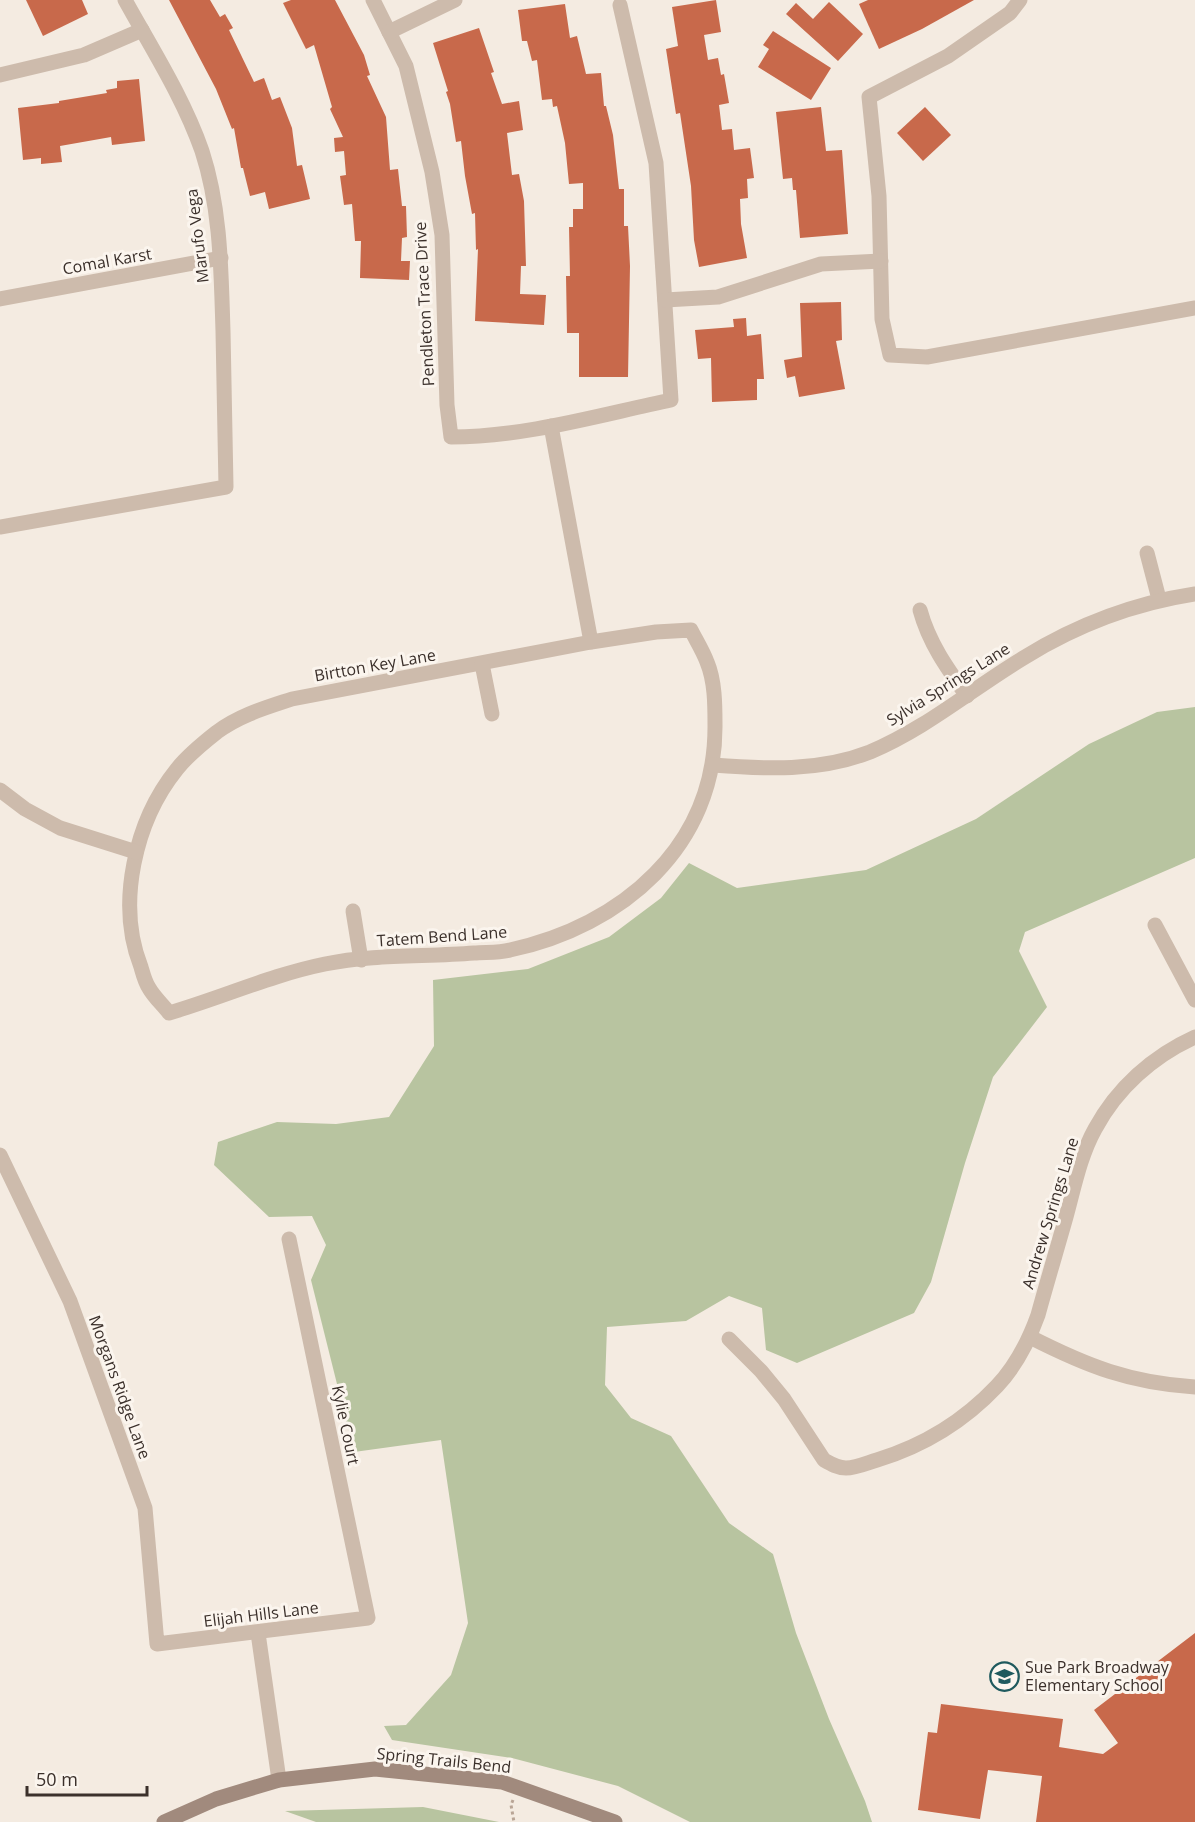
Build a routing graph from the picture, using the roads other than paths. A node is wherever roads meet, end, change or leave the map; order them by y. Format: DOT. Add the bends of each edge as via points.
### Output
graph roads {
  1 [pos="125,0"];
  2 [pos="373,0"];
  3 [pos="455,0"];
  4 [pos="1020,0"];
  5 [pos="620,5"];
  6 [pos="142,30"];
  7 [pos="390,32"];
  8 [pos="0,75"];
  9 [pos="221,258"];
  10 [pos="881,261"];
  11 [pos="0,299"];
  12 [pos="665,300"];
  13 [pos="1195,308"];
  14 [pos="551,426"];
  15 [pos="0,527"];
  16 [pos="1148,553"];
  17 [pos="1195,594"];
  18 [pos="1159,600"];
  19 [pos="920,610"];
  20 [pos="691,630"];
  21 [pos="591,642"];
  22 [pos="483,664"];
  23 [pos="967,696"];
  24 [pos="492,714"];
  25 [pos="712,765"];
  26 [pos="0,790"];
  27 [pos="136,852"];
  28 [pos="353,911"];
  29 [pos="1155,926"];
  30 [pos="360,960"];
  31 [pos="1195,1000"];
  32 [pos="169,1013"];
  33 [pos="1195,1037"];
  34 [pos="0,1155"];
  35 [pos="289,1239"];
  36 [pos="1030,1337"];
  37 [pos="729,1339"];
  38 [pos="1195,1387"];
  39 [pos="368,1618"];
  40 [pos="258,1633"];
  41 [pos="157,1644"];
  42 [pos="279,1780"];
  43 [pos="164,1822"];
  44 [pos="615,1822"];
  1 -- 6 [label="street, Marufo Vega"];
  2 -- 7 [label="street, Pendleton Trace Drive"];
  3 -- 7 [label="street"];
  4 -- 10 [label="street" via="1010,13 948,56 869,97"];
  5 -- 12 [label="street" via="656,163"];
  6 -- 8 [label="street" via="84,55"];
  6 -- 9 [label="street, Marufo Vega" via="169,77 202,151"];
  7 -- 14 [label="street, Pendleton Trace Drive" via="415,97 442,235 451,437 482,437"];
  9 -- 11 [label="street, Comal Karst"];
  9 -- 15 [label="street, Marufo Vega" via="226,487"];
  10 -- 12 [label="street" via="821,264 718,297"];
  10 -- 13 [label="street" via="882,320 890,355 927,357"];
  12 -- 14 [label="street" via="671,400"];
  14 -- 21 [label="street"];
  16 -- 18 [label="street"];
  17 -- 18 [label="street, Sylvia Springs Lane"];
  18 -- 23 [label="street, Sylvia Springs Lane" via="1075,631 1025,656"];
  19 -- 23 [label="street" via="937,653"];
  20 -- 21 [label="street, Birtton Key Lane"];
  20 -- 25 [label="street, Tatem Bend Lane" via="708,663 715,701"];
  21 -- 22 [label="street, Birtton Key Lane"];
  22 -- 24 [label="street"];
  22 -- 27 [label="street, Birtton Key Lane" via="292,699 248,713 218,731 177,769 159,797"];
  23 -- 25 [label="street, Sylvia Springs Lane" via="913,731 838,761 784,770"];
  25 -- 30 [label="street, Tatem Bend Lane" via="694,818 676,849 624,902 588,924 509,951"];
  26 -- 27 [label="street" via="60,828"];
  27 -- 32 [label="street, Birtton Key Lane" via="131,930 148,988"];
  28 -- 30 [label="street"];
  29 -- 31 [label="street"];
  30 -- 32 [label="street, Tatem Bend Lane" via="326,963 278,976"];
  33 -- 36 [label="street, Andrew Springs Lane" via="1175,1046 1140,1072 1113,1099 1094,1130"];
  34 -- 41 [label="street, Morgans Ridge Lane" via="70,1301 145,1508"];
  35 -- 39 [label="street, Kylie Court"];
  36 -- 37 [label="street, Andrew Springs Lane" via="999,1385 968,1414 930,1439 895,1455 845,1468 824,1460 784,1399"];
  36 -- 38 [label="street" via="1091,1366 1135,1380"];
  39 -- 40 [label="street, Elijah Hills Lane"];
  40 -- 41 [label="street, Elijah Hills Lane"];
  40 -- 42 [label="street"];
  42 -- 43 [label="street, Spring Trails Bend" via="216,1799"];
  42 -- 44 [label="street, Spring Trails Bend" via="375,1769 502,1782"];
}
